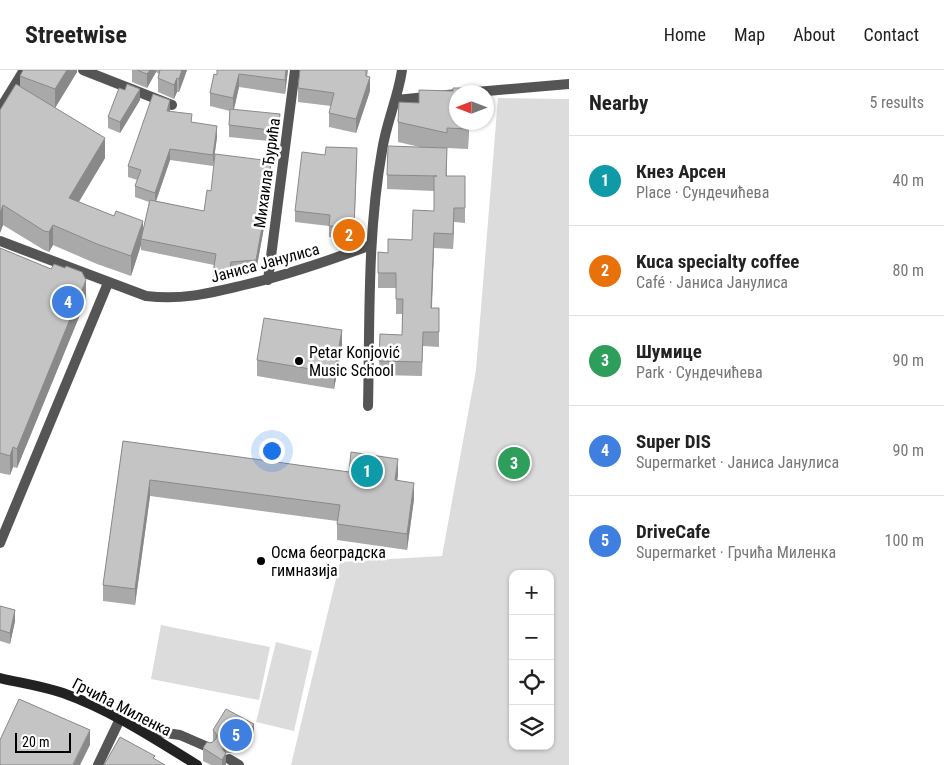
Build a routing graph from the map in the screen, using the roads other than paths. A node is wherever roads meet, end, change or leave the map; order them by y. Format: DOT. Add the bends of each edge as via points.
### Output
graph roads {
  1 [pos="24,70"];
  2 [pos="83,70"];
  3 [pos="296,70"];
  4 [pos="402,70"];
  5 [pos="569,84"];
  6 [pos="494,90"];
  7 [pos="449,95"];
  8 [pos="396,100"];
  9 [pos="172,105"];
  10 [pos="0,109"];
  11 [pos="0,241"];
  12 [pos="371,245"];
  13 [pos="268,280"];
  14 [pos="108,283"];
  15 [pos="368,406"];
  16 [pos="0,543"];
  17 [pos="0,678"];
  18 [pos="120,719"];
  19 [pos="139,729"];
  20 [pos="210,748"];
  21 [pos="229,759"];
  22 [pos="98,765"];
  23 [pos="198,765"];
  24 [pos="239,765"];
  1 -- 10 [label="street"];
  2 -- 9 [label="street"];
  3 -- 13 [label="street, Михаила Ђурића"];
  4 -- 8 [label="street"];
  5 -- 6 [label="street"];
  7 -- 8 [label="street"];
  8 -- 12 [label="street" via="382,152"];
  11 -- 14 [label="street, Јаниса Јанулиса"];
  12 -- 13 [label="street, Јаниса Јанулиса"];
  12 -- 15 [label="street"];
  13 -- 14 [label="street, Јаниса Јанулиса" via="195,297 174,298 146,296"];
  14 -- 16 [label="street"];
  17 -- 18 [label="street, Грчића Миленка" via="62,693"];
  18 -- 19 [label="street, Грчића Миленка"];
  18 -- 22 [label="street"];
  19 -- 20 [label="street" via="180,735"];
  19 -- 23 [label="street, Грчића Миленка"];
  21 -- 24 [label="street"];
}
